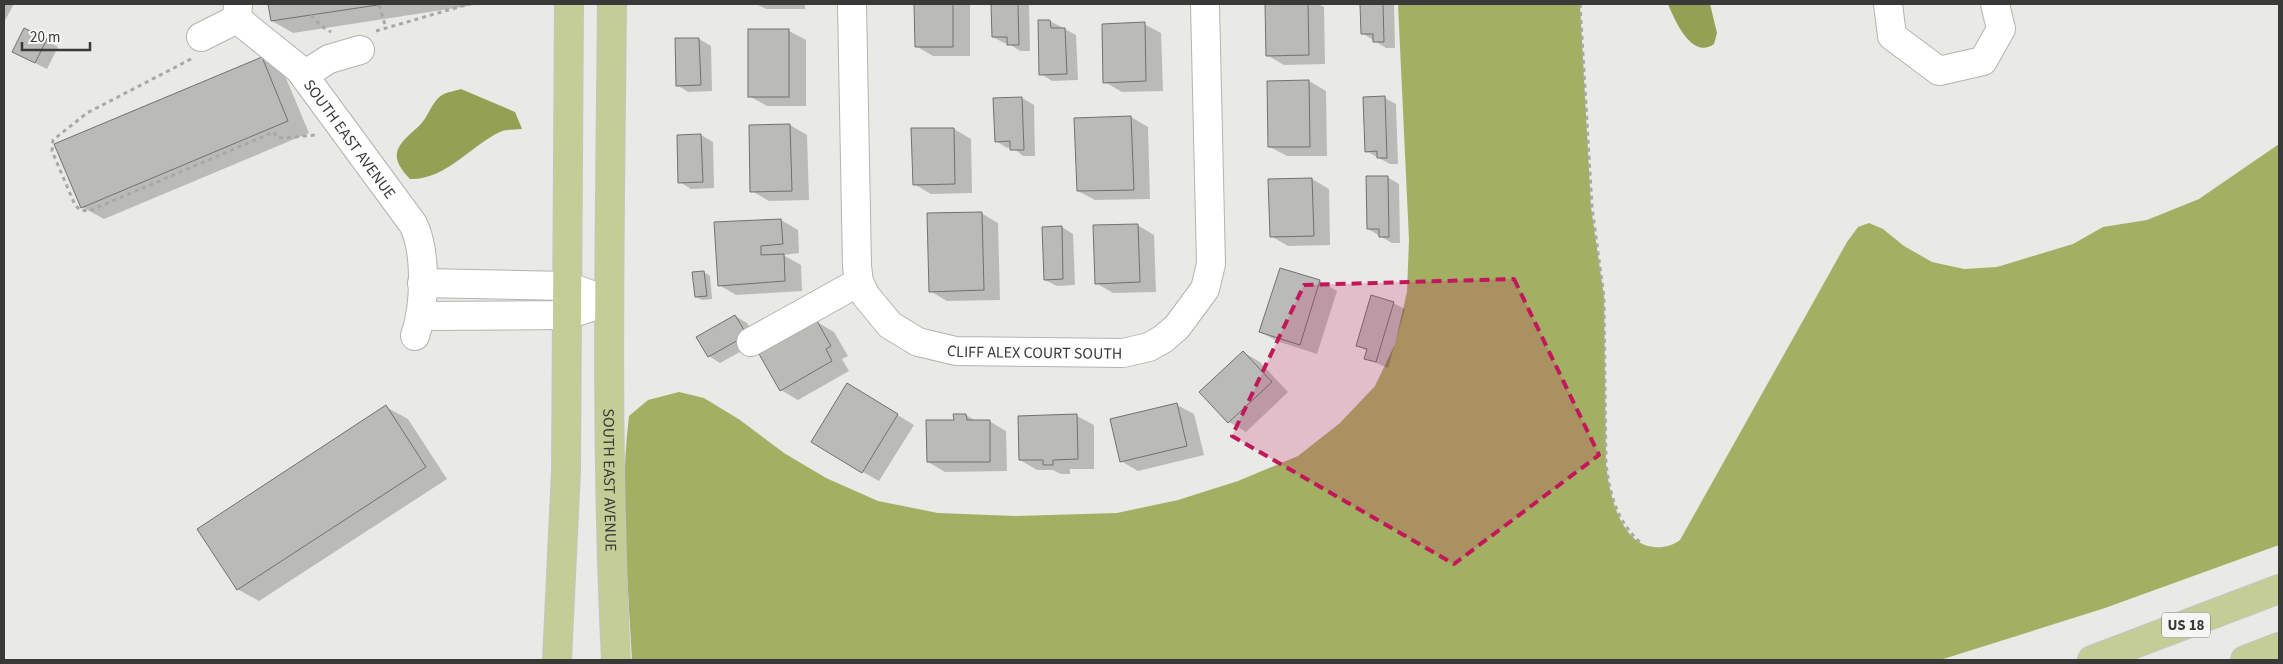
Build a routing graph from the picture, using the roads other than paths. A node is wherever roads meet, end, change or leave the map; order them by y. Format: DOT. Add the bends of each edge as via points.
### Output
graph roads {
  1 [pos="569,4"];
  2 [pos="612,4"];
  3 [pos="852,4"];
  4 [pos="1205,4"];
  5 [pos="1888,4"];
  6 [pos="1995,4"];
  7 [pos="238,11"];
  8 [pos="363,42"];
  9 [pos="196,48"];
  10 [pos="304,75"];
  11 [pos="859,282"];
  12 [pos="422,283"];
  13 [pos="567,286"];
  14 [pos="609,301"];
  15 [pos="567,315"];
  16 [pos="751,342"];
  17 [pos="561,562"];
  18 [pos="2279,589"];
  19 [pos="2279,647"];
  20 [pos="557,660"];
  21 [pos="574,660"];
  22 [pos="616,660"];
  23 [pos="2092,660"];
  24 [pos="2245,660"];
  1 -- 13 [label="main road"];
  2 -- 14 [label="main road, SOUTH EAST AVENUE"];
  3 -- 11 [label="street, CLIFF ALEX COURT SOUTH" via="855,231"];
  4 -- 11 [label="street, CLIFF ALEX COURT SOUTH" via="1211,264 1205,289 1177,327 1163,339 1149,347 1123,353 956,351 918,342 890,325 866,296"];
  5 -- 6 [label="street" via="1892,36 1939,70 1983,61 2001,29"];
  7 -- 9 [label="street"];
  7 -- 10 [label="street, SOUTH EAST AVENUE"];
  8 -- 10 [label="street"];
  10 -- 12 [label="street, SOUTH EAST AVENUE" via="413,224 422,249"];
  11 -- 16 [label="street"];
  12 -- 13 [label="street"];
  12 -- 15 [label="street, SOUTH EAST AVENUE" via="418,326"];
  13 -- 14 [label="street"];
  13 -- 15 [label="main road"];
  14 -- 15 [label="street, SOUTH EAST AVENUE"];
  14 -- 22 [label="main road, SOUTH EAST AVENUE" via="611,538"];
  15 -- 17 [label="main road" via="566,471"];
  17 -- 20 [label="main road"];
  17 -- 21 [label="main road"];
  18 -- 23 [label="main road, US 18"];
  19 -- 24 [label="main road"];
}
